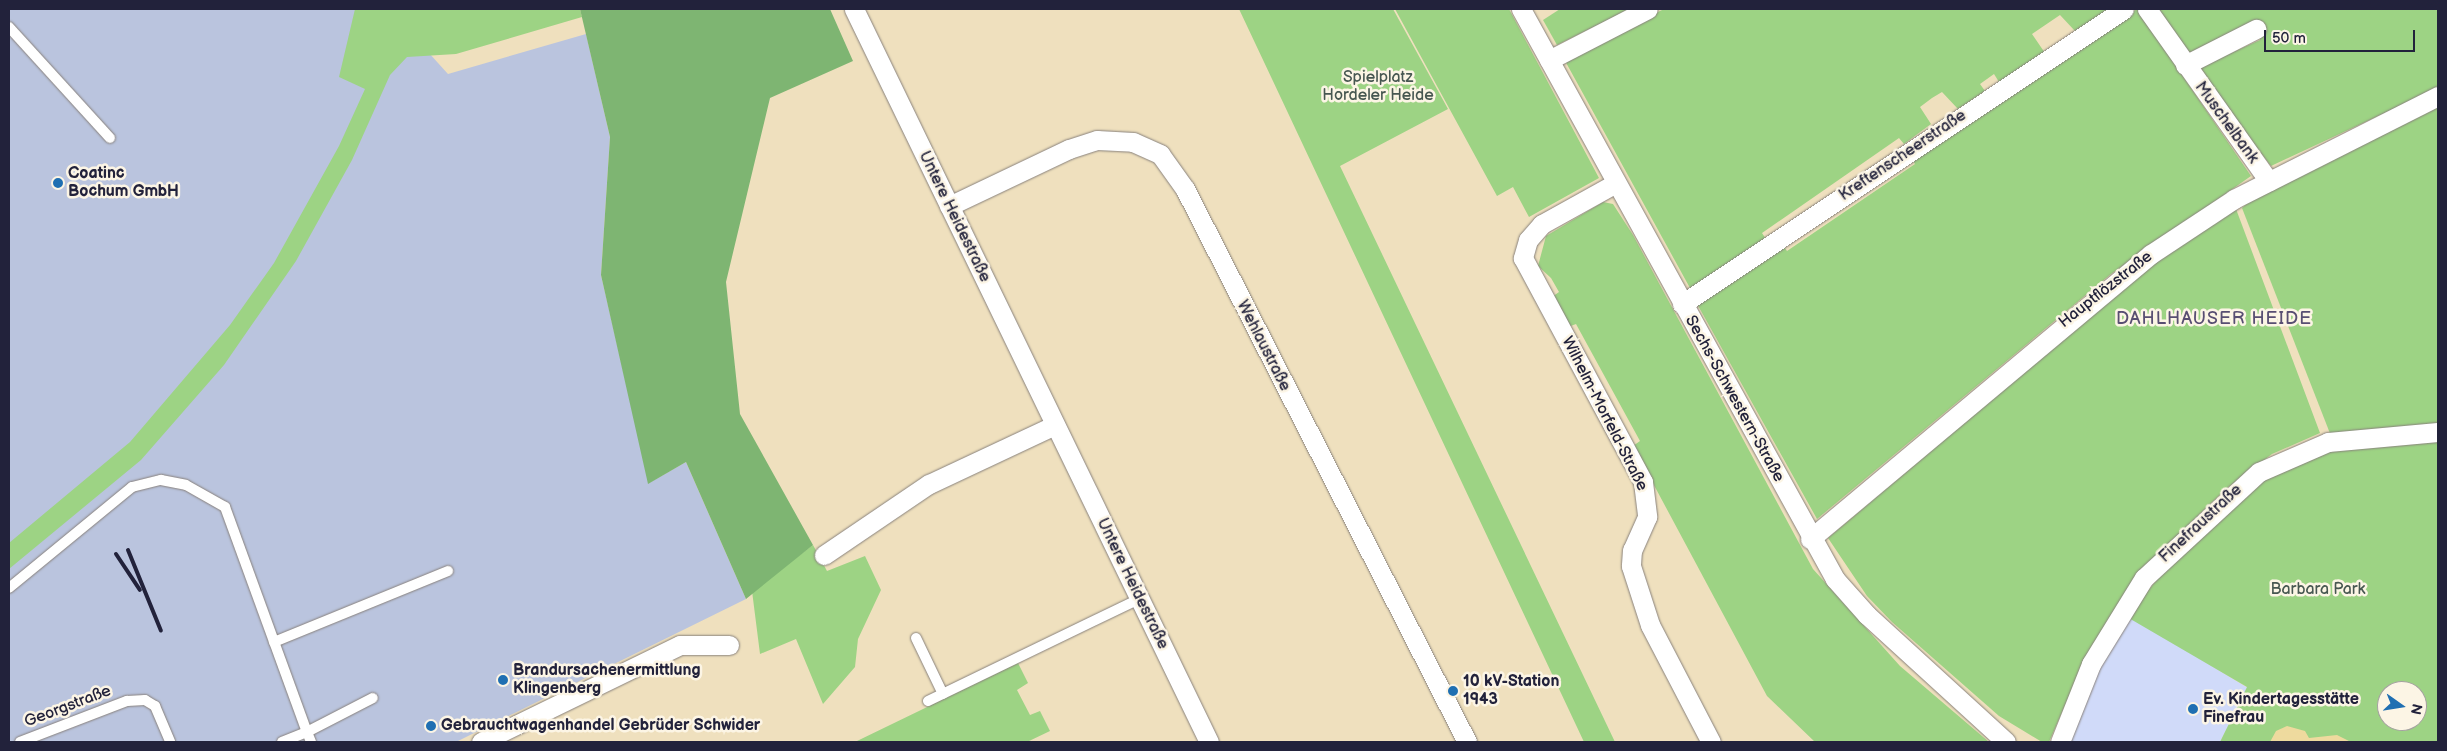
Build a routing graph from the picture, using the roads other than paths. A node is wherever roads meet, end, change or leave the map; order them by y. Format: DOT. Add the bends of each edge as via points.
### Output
graph roads {
  1 [pos="854,9"];
  2 [pos="1522,9"];
  3 [pos="1648,9"];
  4 [pos="2124,9"];
  5 [pos="2147,9"];
  6 [pos="9,27"];
  7 [pos="2256,29"];
  8 [pos="1549,60"];
  9 [pos="2185,65"];
  10 [pos="2438,96"];
  11 [pos="110,138"];
  12 [pos="2269,180"];
  13 [pos="1616,183"];
  14 [pos="949,206"];
  15 [pos="1682,304"];
  16 [pos="1055,425"];
  17 [pos="2438,432"];
  18 [pos="1810,539"];
  19 [pos="824,555"];
  20 [pos="448,571"];
  21 [pos="9,588"];
  22 [pos="1139,599"];
  23 [pos="916,638"];
  24 [pos="274,642"];
  25 [pos="729,645"];
  26 [pos="942,694"];
  27 [pos="373,698"];
  28 [pos="928,701"];
  29 [pos="309,737"];
  30 [pos="20,742"];
  31 [pos="170,742"];
  32 [pos="282,742"];
  33 [pos="481,742"];
  34 [pos="1209,742"];
  35 [pos="1467,742"];
  36 [pos="1711,742"];
  37 [pos="2006,742"];
  38 [pos="2060,742"];
  1 -- 14 [label="street, Untere Heidestraße"];
  2 -- 8 [label="street, Sechs-Schwestern-Straße"];
  3 -- 8 [label="street"];
  4 -- 15 [label="street, Kreftenscheerstraße"];
  5 -- 9 [label="street, Muschelbank"];
  6 -- 11 [label="lane"];
  7 -- 9 [label="street, Muschelbank"];
  8 -- 13 [label="street, Sechs-Schwestern-Straße"];
  9 -- 12 [label="street, Muschelbank"];
  10 -- 12 [label="street, Hauptflözstraße"];
  12 -- 18 [label="street, Hauptflözstraße" via="2151,254"];
  13 -- 15 [label="street, Sechs-Schwestern-Straße"];
  13 -- 36 [label="street, Wilhelm-Morfeld-Straße" via="1542,224 1528,240 1523,258 1643,482 1647,517 1632,550 1631,566 1650,626"];
  14 -- 16 [label="street, Untere Heidestraße"];
  14 -- 35 [label="street, Wehlaustraße" via="1069,148 1098,140 1133,142 1160,154 1185,189"];
  15 -- 18 [label="street, Sechs-Schwestern-Straße"];
  16 -- 19 [label="street" via="928,484"];
  16 -- 22 [label="street, Untere Heidestraße"];
  17 -- 38 [label="street, Finefraustraße" via="2328,442 2259,472 2144,578 2091,664"];
  18 -- 37 [label="street, Sechs-Schwestern-Straße" via="1835,579 1867,615"];
  20 -- 24 [label="lane"];
  21 -- 24 [label="lane" via="132,487 144,481 176,482 224,507"];
  22 -- 26 [label="lane"];
  22 -- 34 [label="street, Untere Heidestraße"];
  23 -- 26 [label="lane"];
  24 -- 29 [label="lane"];
  25 -- 33 [label="street" via="680,645"];
  26 -- 28 [label="lane"];
  27 -- 29 [label="lane"];
  29 -- 32 [label="lane"];
  30 -- 31 [label="lane, Georgstraße" via="128,701 145,700 155,706"];
}
